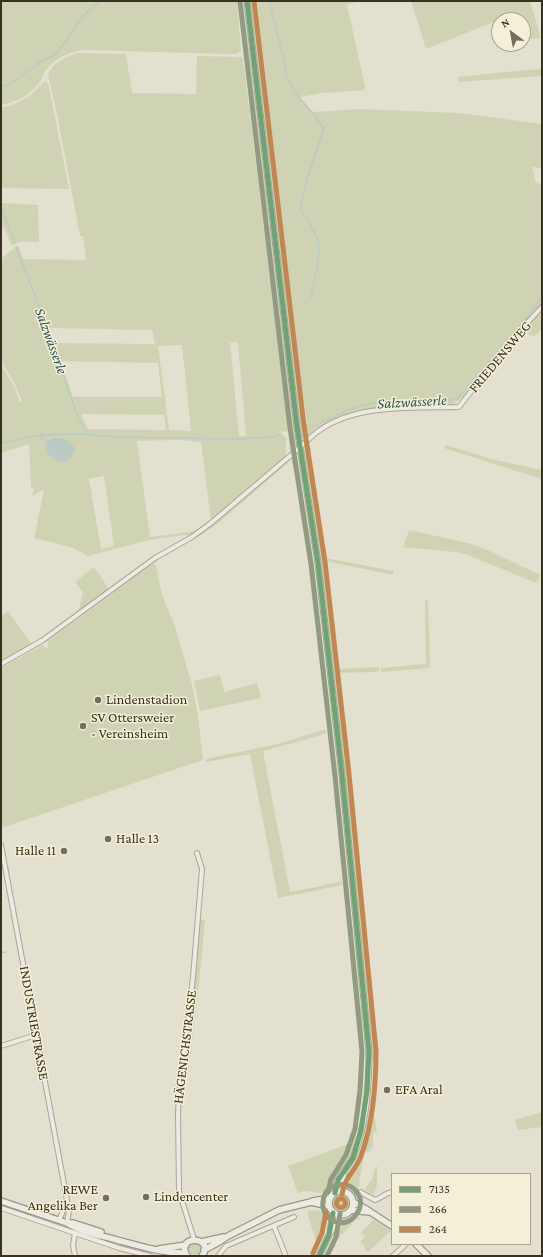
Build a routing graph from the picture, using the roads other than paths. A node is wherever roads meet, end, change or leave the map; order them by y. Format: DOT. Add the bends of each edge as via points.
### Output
graph roads {
  1 [pos="247,1"];
  2 [pos="542,307"];
  3 [pos="300,447"];
  4 [pos="1,664"];
  5 [pos="1,846"];
  6 [pos="197,853"];
  7 [pos="36,1035"];
  8 [pos="1,1046"];
  9 [pos="344,1172"];
  10 [pos="343,1192"];
  11 [pos="391,1192"];
  12 [pos="335,1193"];
  13 [pos="357,1193"];
  14 [pos="330,1198"];
  15 [pos="1,1201"];
  16 [pos="67,1201"];
  17 [pos="311,1202"];
  18 [pos="353,1202"];
  19 [pos="329,1206"];
  20 [pos="1,1208"];
  21 [pos="351,1210"];
  22 [pos="333,1213"];
  23 [pos="372,1213"];
  24 [pos="340,1216"];
  25 [pos="294,1217"];
  26 [pos="59,1220"];
  27 [pos="67,1222"];
  28 [pos="391,1225"];
  29 [pos="274,1226"];
  30 [pos="76,1233"];
  31 [pos="329,1235"];
  32 [pos="228,1236"];
  33 [pos="194,1240"];
  34 [pos="201,1242"];
  35 [pos="186,1245"];
  36 [pos="405,1245"];
  37 [pos="417,1245"];
  38 [pos="157,1250"];
  39 [pos="204,1250"];
  40 [pos="186,1254"];
  41 [pos="285,1254"];
  42 [pos="75,1256"];
  43 [pos="150,1256"];
  44 [pos="202,1256"];
  45 [pos="218,1256"];
  46 [pos="319,1256"];
  47 [pos="393,1256"];
  48 [pos="428,1256"];
  1 -- 3 [label="street"];
  2 -- 3 [label="street, FRIEDENSWEG" via="510,341 459,407 360,413 337,420"];
  3 -- 4 [label="street, FRIEDENSWEG" via="192,537 155,558 43,640"];
  3 -- 9 [label="street" via="318,563 369,1052 366,1106 355,1153"];
  5 -- 7 [label="street, INDUSTRIESTRASSE"];
  6 -- 33 [label="street, HÄGENICHSTRASSE" via="202,869 193,977 179,1094 177,1143 179,1191"];
  7 -- 8 [label="street"];
  7 -- 16 [label="street, INDUSTRIESTRASSE"];
  9 -- 10 [label="street"];
  9 -- 12 [label="street" via="338,1180"];
  10 -- 12 [label="main road"];
  10 -- 18 [label="main road" via="351,1196"];
  11 -- 13 [label="street" via="375,1200 360,1192"];
  12 -- 14 [label="main road"];
  14 -- 17 [label="main road"];
  14 -- 19 [label="main road"];
  15 -- 26 [label="main road"];
  16 -- 26 [label="street"];
  16 -- 27 [label="street, INDUSTRIESTRASSE"];
  17 -- 19 [label="main road"];
  17 -- 32 [label="main road" via="280,1210"];
  18 -- 21 [label="main road"];
  18 -- 23 [label="main road"];
  19 -- 22 [label="main road"];
  20 -- 30 [label="street"];
  21 -- 23 [label="main road"];
  21 -- 24 [label="main road" via="348,1214"];
  22 -- 24 [label="main road"];
  22 -- 31 [label="street"];
  23 -- 28 [label="main road"];
  24 -- 31 [label="street"];
  25 -- 29 [label="street"];
  26 -- 27 [label="main road"];
  27 -- 38 [label="main road" via="134,1245"];
  29 -- 41 [label="street"];
  29 -- 45 [label="street" via="226,1246"];
  30 -- 42 [label="street" via="73,1245"];
  30 -- 43 [label="street"];
  31 -- 46 [label="street"];
  32 -- 34 [label="main road"];
  32 -- 39 [label="main road"];
  33 -- 34 [label="main road"];
  33 -- 35 [label="main road"];
  34 -- 39 [label="main road"];
  35 -- 38 [label="main road"];
  35 -- 40 [label="main road"];
  36 -- 47 [label="street"];
  37 -- 48 [label="main road"];
  38 -- 40 [label="main road"];
  39 -- 44 [label="main road"];
}
